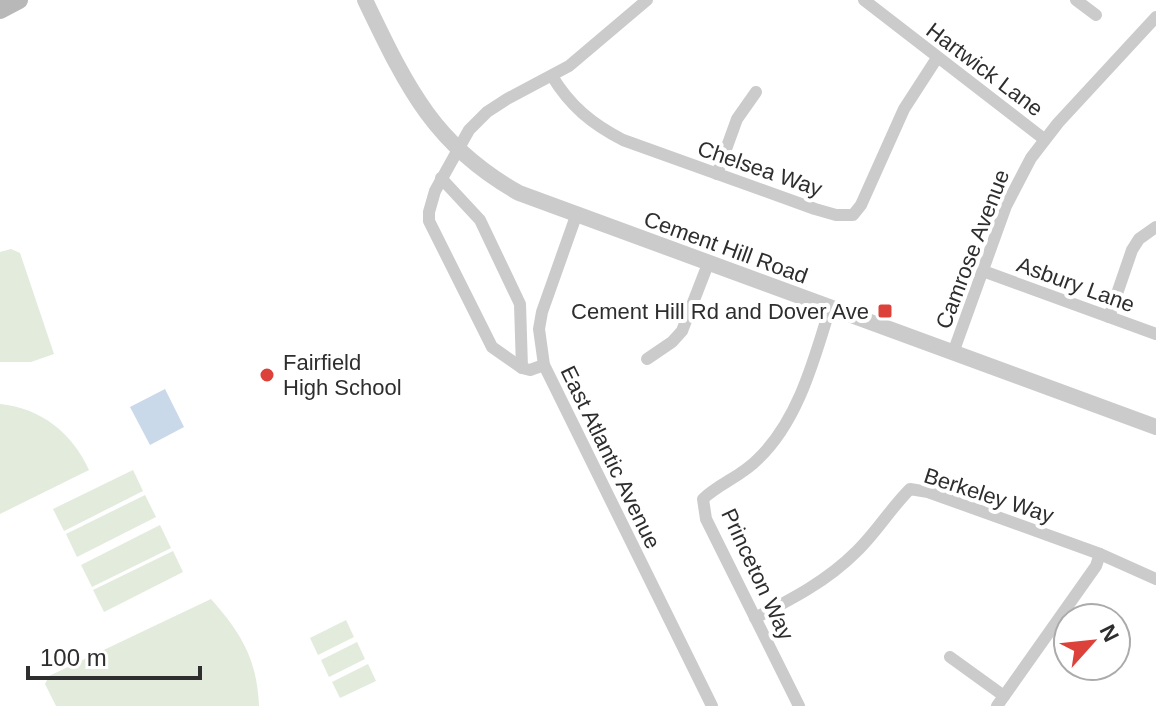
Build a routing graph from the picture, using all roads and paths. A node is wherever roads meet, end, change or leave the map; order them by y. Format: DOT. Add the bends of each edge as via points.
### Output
graph roads {
  1 [pos="19,0"];
  2 [pos="365,0"];
  3 [pos="647,0"];
  4 [pos="864,0"];
  5 [pos="1076,0"];
  6 [pos="0,10"];
  7 [pos="1096,15"];
  8 [pos="1156,17"];
  9 [pos="937,58"];
  10 [pos="552,76"];
  11 [pos="756,92"];
  12 [pos="1044,139"];
  13 [pos="458,150"];
  14 [pos="717,174"];
  15 [pos="441,178"];
  16 [pos="576,216"];
  17 [pos="1156,227"];
  18 [pos="708,264"];
  19 [pos="983,271"];
  20 [pos="830,308"];
  21 [pos="1109,317"];
  22 [pos="1156,334"];
  23 [pos="953,353"];
  24 [pos="647,359"];
  25 [pos="544,365"];
  26 [pos="522,368"];
  27 [pos="1156,427"];
  28 [pos="1100,554"];
  29 [pos="1156,579"];
  30 [pos="755,618"];
  31 [pos="950,657"];
  32 [pos="1000,701"];
  33 [pos="712,706"];
  34 [pos="799,706"];
  1 -- 6 [label="main road"];
  2 -- 13 [label="street, Cement Hill Road" via="412,93"];
  3 -- 10 [label="street"];
  4 -- 9 [label="street, Hartwick Lane"];
  5 -- 7 [label="street"];
  8 -- 12 [label="street, Camrose Avenue"];
  9 -- 12 [label="street, Hartwick Lane"];
  9 -- 14 [label="street, Chelsea Way" via="913,91 853,215 815,209"];
  10 -- 13 [label="street" via="487,112"];
  10 -- 14 [label="street, Chelsea Way" via="573,106 604,130"];
  11 -- 14 [label="street" via="737,119"];
  12 -- 19 [label="street, Camrose Avenue" via="1017,182"];
  13 -- 15 [label="street"];
  13 -- 16 [label="street, Cement Hill Road" via="495,180"];
  15 -- 26 [label="street" via="480,220 520,304"];
  15 -- 26 [label="street" via="429,212 434,230 492,347"];
  16 -- 18 [label="street, Cement Hill Road"];
  16 -- 25 [label="street, East Atlantic Avenue" via="542,312"];
  17 -- 21 [label="street" via="1132,250"];
  18 -- 20 [label="street, Cement Hill Road"];
  18 -- 24 [label="street" via="682,331"];
  19 -- 21 [label="street, Asbury Lane"];
  19 -- 23 [label="street, Camrose Avenue"];
  20 -- 23 [label="street, Cement Hill Road"];
  20 -- 30 [label="street, Princeton Way" via="780,434 755,462 703,499 706,519"];
  21 -- 22 [label="street, Asbury Lane"];
  23 -- 27 [label="street, Cement Hill Road"];
  25 -- 26 [label="street"];
  25 -- 33 [label="street, East Atlantic Avenue"];
  28 -- 29 [label="street, Berkeley Way"];
  28 -- 30 [label="street, Berkeley Way" via="910,489 833,574"];
  28 -- 32 [label="street"];
  30 -- 34 [label="street, Princeton Way"];
  31 -- 32 [label="street"];
}
